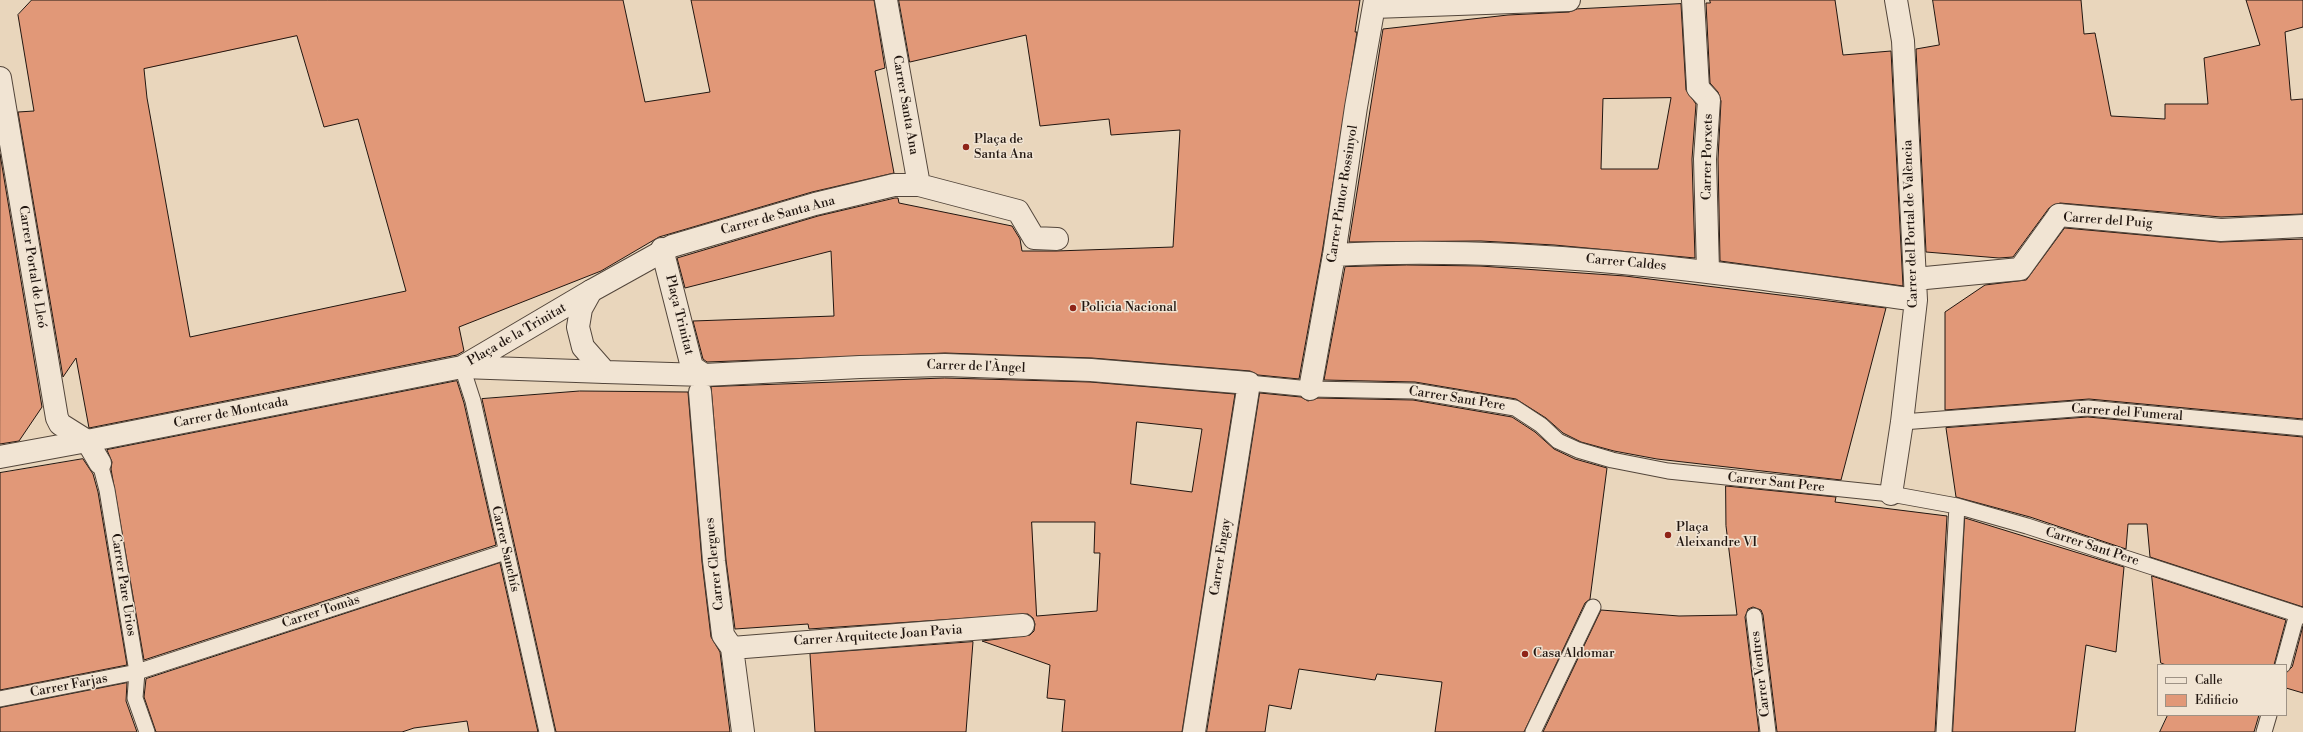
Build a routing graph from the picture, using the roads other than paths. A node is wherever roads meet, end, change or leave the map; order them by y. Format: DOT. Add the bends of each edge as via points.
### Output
graph roads {
  1 [pos="886,0"];
  2 [pos="1569,0"];
  3 [pos="1693,0"];
  4 [pos="1896,0"];
  5 [pos="1374,3"];
  6 [pos="0,78"];
  7 [pos="919,185"];
  8 [pos="2303,226"];
  9 [pos="1057,239"];
  10 [pos="662,249"];
  11 [pos="1334,255"];
  12 [pos="1708,271"];
  13 [pos="1915,289"];
  14 [pos="592,291"];
  15 [pos="462,367"];
  16 [pos="605,372"];
  17 [pos="702,383"];
  18 [pos="1249,383"];
  19 [pos="1310,389"];
  20 [pos="1902,422"];
  21 [pos="2303,428"];
  22 [pos="87,441"];
  23 [pos="0,457"];
  24 [pos="100,463"];
  25 [pos="1891,494"];
  26 [pos="1957,506"];
  27 [pos="505,552"];
  28 [pos="1593,607"];
  29 [pos="2300,615"];
  30 [pos="1754,616"];
  31 [pos="1023,625"];
  32 [pos="732,648"];
  33 [pos="2283,664"];
  34 [pos="137,672"];
  35 [pos="0,699"];
  36 [pos="2269,716"];
  37 [pos="147,732"];
  38 [pos="547,732"];
  39 [pos="743,732"];
  40 [pos="1194,732"];
  41 [pos="1533,732"];
  42 [pos="1768,732"];
  43 [pos="1944,732"];
  44 [pos="2264,732"];
  1 -- 7 [label="street, Carrer Santa Ana"];
  2 -- 5 [label="street"];
  3 -- 12 [label="street, Carrer Porxets" via="1698,88 1709,100 1705,159"];
  4 -- 13 [label="street, Carrer del Portal de València" via="1903,41"];
  5 -- 11 [label="street, Carrer Pintor Rossinyol"];
  6 -- 22 [label="street, Carrer Portal de Lleó" via="57,418 60,424"];
  7 -- 9 [label="street" via="1018,211 1034,238"];
  7 -- 10 [label="street, Carrer de Santa Ana" via="894,185 771,216"];
  8 -- 13 [label="street, Carrer del Puig" via="2221,230 2059,215 2020,269"];
  10 -- 14 [label="street, Plaça de la Trinitat"];
  10 -- 17 [label="street, Plaça Trinitat" via="692,367"];
  11 -- 12 [label="street, Carrer Caldes" via="1392,252 1500,253"];
  11 -- 19 [label="street, Carrer Pintor Rossinyol"];
  12 -- 13 [label="street, Carrer Caldes"];
  13 -- 20 [label="street, Carrer del Portal de València"];
  14 -- 15 [label="street, Plaça de la Trinitat"];
  14 -- 16 [label="street, Plaça de la Trinitat" via="581,309 578,327 582,347"];
  15 -- 16 [label="street, Plaça de la Trinitat"];
  15 -- 22 [label="street, Carrer de Montcada"];
  15 -- 27 [label="lane, Carrer Sanchís" via="473,401"];
  16 -- 17 [label="street, Plaça de la Trinitat"];
  17 -- 18 [label="street, Carrer de l'Àngel" via="860,367 945,365 1091,370"];
  17 -- 32 [label="street, Carrer Clergues" via="714,561 723,635"];
  18 -- 19 [label="lane, Carrer Sant Pere"];
  18 -- 40 [label="street, Carrer Engay"];
  19 -- 25 [label="lane, Carrer Sant Pere" via="1414,391 1451,395 1515,408 1527,414 1566,445 1636,466"];
  20 -- 21 [label="lane, Carrer del Fumeral" via="2088,408"];
  20 -- 25 [label="street, Carrer del Portal de València"];
  22 -- 23 [label="street, Carrer de Montcada"];
  22 -- 24 [label="street, Carrer Pare Urios"];
  24 -- 34 [label="lane, Carrer Pare Urios" via="107,490"];
  25 -- 26 [label="lane, Carrer Sant Pere"];
  26 -- 29 [label="lane, Carrer Sant Pere"];
  26 -- 43 [label="lane"];
  27 -- 34 [label="lane, Carrer Tomàs"];
  27 -- 38 [label="lane, Carrer Sanchís"];
  28 -- 41 [label="lane"];
  29 -- 33 [label="lane"];
  30 -- 42 [label="lane, Carrer Ventres"];
  31 -- 32 [label="street, Carrer Arquitecte Joan Pavia"];
  32 -- 39 [label="street, Carrer Clergues"];
  34 -- 35 [label="lane, Carrer Farjas"];
  34 -- 37 [label="lane, Carrer Pare Urios" via="136,698"];
  36 -- 44 [label="lane"];
}
